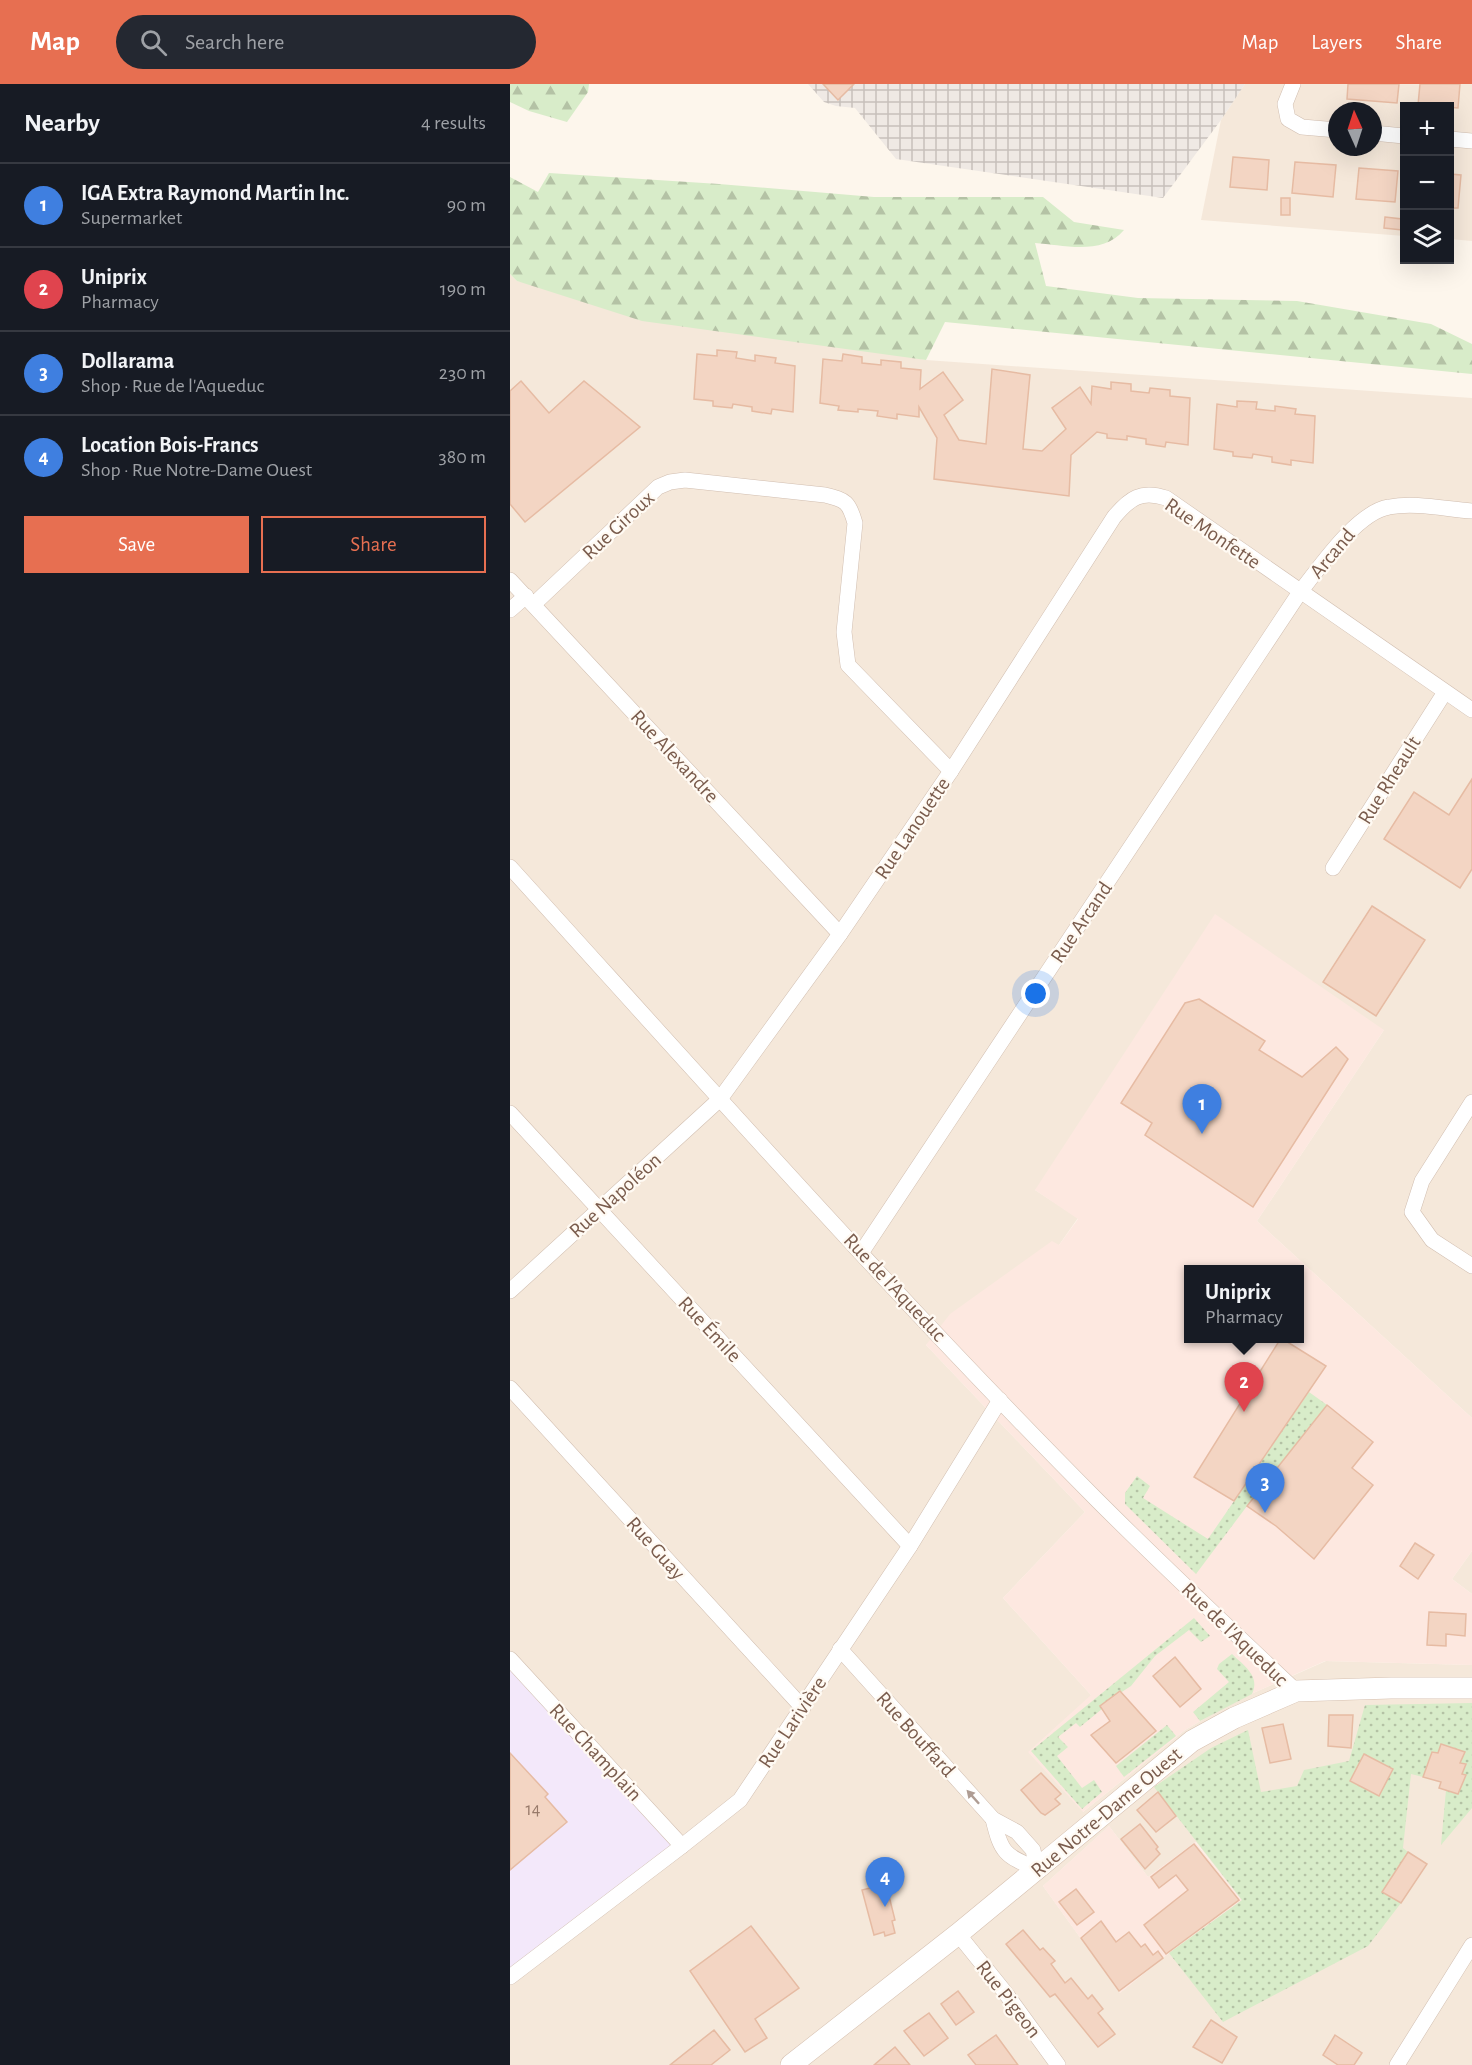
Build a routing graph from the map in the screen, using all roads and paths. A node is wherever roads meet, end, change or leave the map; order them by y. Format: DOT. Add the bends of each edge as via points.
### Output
graph roads {
  1 [pos="1293,84"];
  2 [pos="1328,129"];
  3 [pos="1382,134"];
  4 [pos="1400,136"];
  5 [pos="1454,139"];
  6 [pos="1472,141"];
  7 [pos="825,495"];
  8 [pos="1472,511"];
  9 [pos="510,580"];
  10 [pos="1300,592"];
  11 [pos="530,600"];
  12 [pos="510,610"];
  13 [pos="1445,692"];
  14 [pos="1472,710"];
  15 [pos="951,771"];
  16 [pos="510,867"];
  17 [pos="1333,868"];
  18 [pos="840,933"];
  19 [pos="720,1099"];
  20 [pos="1472,1102"];
  21 [pos="510,1113"];
  22 [pos="598,1209"];
  23 [pos="861,1253"];
  24 [pos="1472,1266"];
  25 [pos="510,1291"];
  26 [pos="510,1388"];
  27 [pos="1000,1400"];
  28 [pos="910,1546"];
  29 [pos="840,1649"];
  30 [pos="510,1659"];
  31 [pos="1472,1688"];
  32 [pos="1296,1691"];
  33 [pos="803,1708"];
  34 [pos="993,1819"];
  35 [pos="682,1846"];
  36 [pos="1037,1869"];
  37 [pos="958,1934"];
  38 [pos="1472,1945"];
  39 [pos="510,1977"];
  40 [pos="791,2065"];
  41 [pos="1058,2065"];
  42 [pos="1397,2065"];
  1 -- 2 [label="street" via="1285,104 1288,118 1302,127"];
  3 -- 4 [label="street"];
  5 -- 6 [label="street"];
  7 -- 11 [label="street, Rue Giroux" via="685,480 670,482 658,487"];
  7 -- 15 [label="street, Rue Lanouette" via="850,506 855,523 844,632 848,665"];
  8 -- 10 [label="street, Arcand" via="1387,507 1358,522"];
  9 -- 11 [label="street, Rue Alexandre"];
  10 -- 13 [label="street, Rue Monfette"];
  10 -- 15 [label="street, Rue Monfette" via="1166,498 1150,494 1135,498 1114,517"];
  10 -- 23 [label="street, Rue Arcand"];
  11 -- 12 [label="street, Rue Giroux"];
  11 -- 18 [label="street, Rue Alexandre"];
  13 -- 14 [label="street, Rue Monfette"];
  13 -- 17 [label="street, Rue Rheault"];
  15 -- 18 [label="street, Rue Lanouette"];
  16 -- 19 [label="street, Rue de l'Aqueduc"];
  18 -- 19 [label="street, Rue Lanouette"];
  19 -- 22 [label="street, Rue Napoléon"];
  19 -- 23 [label="street, Rue de l'Aqueduc"];
  20 -- 24 [label="street" via="1422,1181 1412,1212 1432,1240"];
  21 -- 22 [label="street, Rue Émile"];
  22 -- 25 [label="street, Rue Napoléon"];
  22 -- 28 [label="street, Rue Émile"];
  23 -- 27 [label="street, Rue de l'Aqueduc"];
  26 -- 33 [label="street, Rue Guay"];
  27 -- 28 [label="street, Rue Larivière"];
  27 -- 32 [label="street, Rue de l'Aqueduc" via="1099,1502"];
  28 -- 29 [label="street, Rue Larivière"];
  29 -- 33 [label="street, Rue Larivière"];
  34 -- 29 [label="street, Rue Bouffard, one-way"];
  30 -- 35 [label="street, Rue Champlain"];
  31 -- 32 [label="street, Rue Notre-Dame Ouest"];
  32 -- 36 [label="street, Rue Notre-Dame Ouest" via="1192,1741"];
  33 -- 35 [label="street, Rue Larivière" via="740,1800"];
  34 -- 36 [label="street, Rue Bouffard" via="1017,1832 1033,1850"];
  34 -- 36 [label="street, Rue Bouffard" via="998,1842 1010,1856"];
  35 -- 39 [label="street, Rue Larivière"];
  36 -- 37 [label="street, Rue Notre-Dame Ouest"];
  37 -- 40 [label="street, Rue Notre-Dame Ouest"];
  37 -- 41 [label="street, Rue Pigeon"];
  38 -- 42 [label="street"];
}
